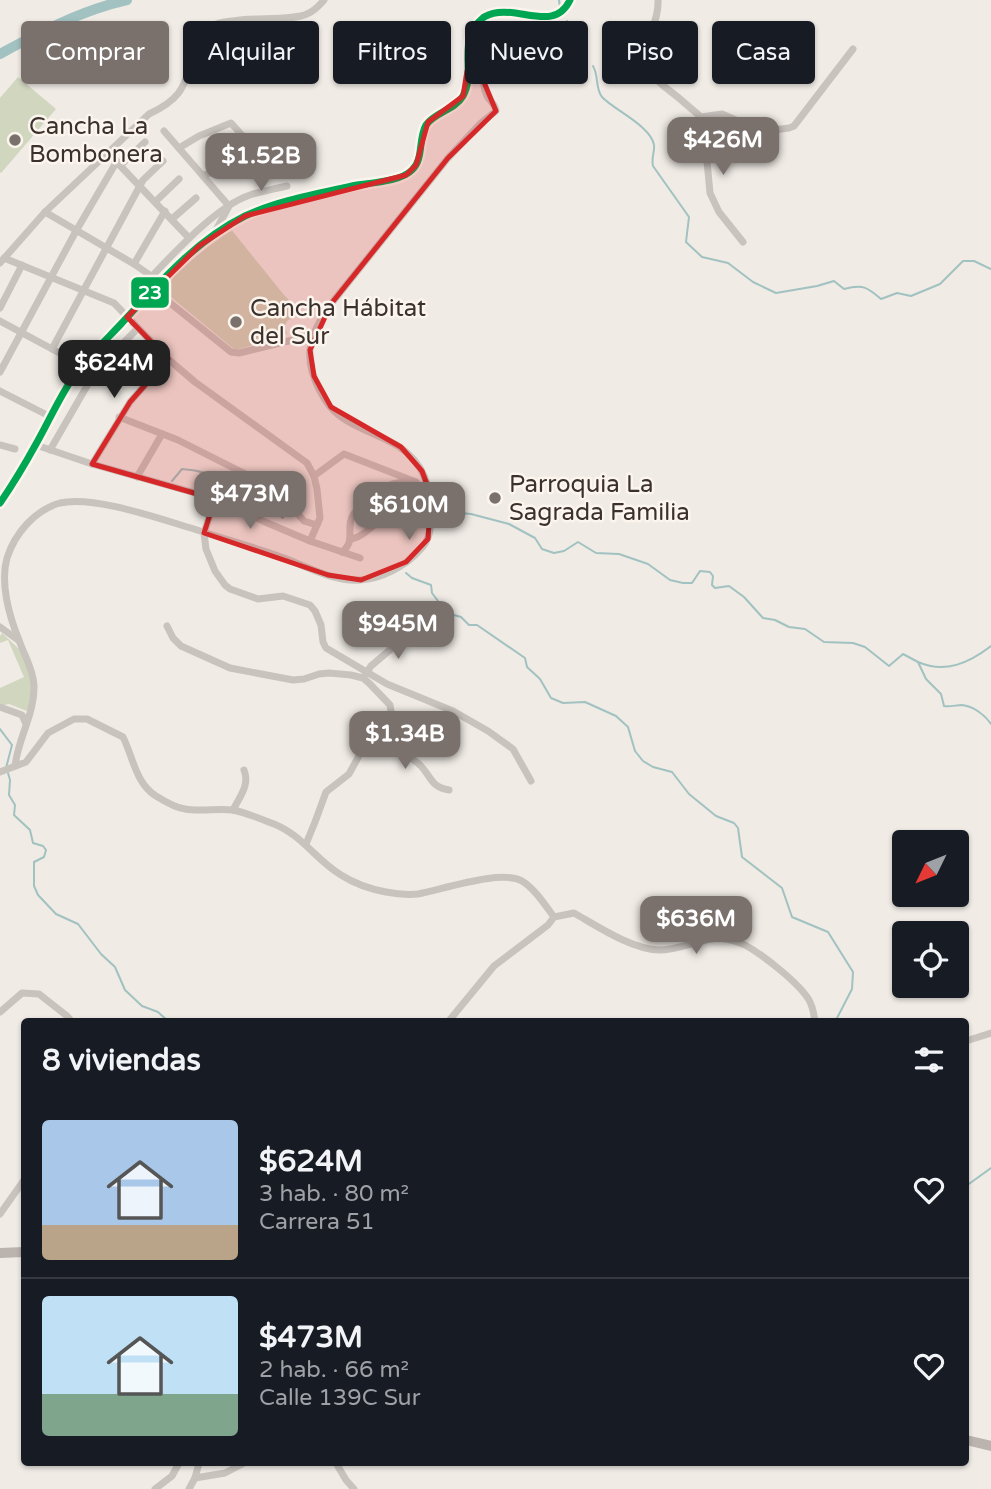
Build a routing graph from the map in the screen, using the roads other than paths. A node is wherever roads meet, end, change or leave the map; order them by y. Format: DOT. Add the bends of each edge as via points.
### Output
graph roads {
  1 [pos="324,0"];
  2 [pos="570,0"];
  3 [pos="658,0"];
  4 [pos="480,21"];
  5 [pos="853,48"];
  6 [pos="466,84"];
  7 [pos="484,84"];
  8 [pos="701,117"];
  9 [pos="164,131"];
  10 [pos="145,142"];
  11 [pos="179,148"];
  12 [pos="108,153"];
  13 [pos="163,161"];
  14 [pos="119,163"];
  15 [pos="203,176"];
  16 [pos="179,179"];
  17 [pos="140,185"];
  18 [pos="287,186"];
  19 [pos="196,198"];
  20 [pos="156,201"];
  21 [pos="229,206"];
  22 [pos="165,211"];
  23 [pos="44,212"];
  24 [pos="172,219"];
  25 [pos="76,231"];
  26 [pos="214,233"];
  27 [pos="189,238"];
  28 [pos="743,242"];
  29 [pos="107,248"];
  30 [pos="2,260"];
  31 [pos="134,264"];
  32 [pos="22,265"];
  33 [pos="50,277"];
  34 [pos="155,283"];
  35 [pos="83,291"];
  36 [pos="0,308"];
  37 [pos="127,317"];
  38 [pos="0,321"];
  39 [pos="138,328"];
  40 [pos="21,332"];
  41 [pos="313,335"];
  42 [pos="52,349"];
  43 [pos="168,359"];
  44 [pos="82,365"];
  45 [pos="0,372"];
  46 [pos="0,391"];
  47 [pos="51,417"];
  48 [pos="119,417"];
  49 [pos="162,434"];
  50 [pos="0,445"];
  51 [pos="36,445"];
  52 [pos="15,449"];
  53 [pos="50,450"];
  54 [pos="92,464"];
  55 [pos="314,476"];
  56 [pos="136,477"];
  57 [pos="416,482"];
  58 [pos="428,484"];
  59 [pos="215,499"];
  60 [pos="0,503"];
  61 [pos="387,514"];
  62 [pos="317,525"];
  63 [pos="204,533"];
  64 [pos="350,539"];
  65 [pos="310,541"];
  66 [pos="342,552"];
  67 [pos="360,558"];
  68 [pos="167,626"];
  69 [pos="0,628"];
  70 [pos="388,629"];
  71 [pos="19,640"];
  72 [pos="365,675"];
  73 [pos="0,707"];
  74 [pos="26,724"];
  75 [pos="364,744"];
  76 [pos="7,769"];
  77 [pos="244,770"];
  78 [pos="531,781"];
  79 [pos="449,790"];
  80 [pos="233,810"];
  81 [pos="306,844"];
  82 [pos="554,917"];
  83 [pos="0,1012"];
  84 [pos="69,1018"];
  85 [pos="451,1018"];
  86 [pos="814,1018"];
  87 [pos="991,1033"];
  88 [pos="969,1040"];
  89 [pos="21,1184"];
  90 [pos="0,1214"];
  91 [pos="21,1252"];
  92 [pos="0,1253"];
  93 [pos="969,1441"];
  94 [pos="991,1446"];
  95 [pos="177,1466"];
  96 [pos="198,1466"];
  97 [pos="238,1466"];
  98 [pos="338,1466"];
  99 [pos="195,1478"];
  100 [pos="155,1489"];
  101 [pos="189,1489"];
  102 [pos="354,1489"];
  1 -- 12 [label="street" via="307,14 242,19 206,30 181,92 149,114"];
  2 -- 4 [label="main road" via="560,12 537,15 500,9"];
  3 -- 8 [label="street" via="658,14 645,50 646,66"];
  5 -- 8 [label="street" via="794,126 774,130 722,114"];
  6 -- 26 [label="main road" via="458,102 428,122 416,165 405,176 273,205"];
  7 -- 41 [label="street" via="496,111 424,187 331,304"];
  8 -- 28 [label="street" via="710,193"];
  9 -- 11 [label="street"];
  10 -- 14 [label="street"];
  11 -- 15 [label="street"];
  11 -- 15 [label="street" via="231,123 260,154"];
  12 -- 14 [label="street"];
  12 -- 23 [label="street"];
  13 -- 17 [label="street"];
  14 -- 17 [label="street"];
  14 -- 25 [label="street"];
  15 -- 21 [label="street"];
  16 -- 20 [label="street"];
  17 -- 20 [label="street"];
  17 -- 29 [label="street"];
  18 -- 21 [label="street" via="248,195"];
  19 -- 24 [label="street"];
  20 -- 22 [label="street"];
  21 -- 26 [label="street"];
  21 -- 27 [label="street"];
  22 -- 24 [label="street"];
  22 -- 31 [label="street"];
  23 -- 25 [label="street"];
  23 -- 30 [label="street"];
  24 -- 27 [label="street"];
  25 -- 29 [label="street"];
  25 -- 33 [label="street"];
  26 -- 34 [label="main road"];
  27 -- 34 [label="street"];
  29 -- 31 [label="street"];
  29 -- 35 [label="street"];
  30 -- 32 [label="street"];
  31 -- 34 [label="street"];
  32 -- 33 [label="street"];
  32 -- 36 [label="street"];
  33 -- 35 [label="street"];
  33 -- 40 [label="street"];
  34 -- 37 [label="main road"];
  34 -- 41 [label="street" via="233,353"];
  35 -- 37 [label="street" via="114,303"];
  35 -- 42 [label="street"];
  37 -- 39 [label="street"];
  37 -- 44 [label="main road"];
  38 -- 40 [label="street"];
  39 -- 43 [label="street"];
  39 -- 53 [label="street" via="95,372"];
  40 -- 42 [label="street"];
  40 -- 45 [label="street"];
  41 -- 58 [label="street" via="311,368 331,407 347,421 401,447"];
  42 -- 44 [label="street"];
  43 -- 48 [label="street"];
  43 -- 55 [label="street" via="307,463"];
  44 -- 47 [label="main road"];
  46 -- 47 [label="street"];
  47 -- 51 [label="main road"];
  48 -- 49 [label="street"];
  48 -- 54 [label="street"];
  49 -- 56 [label="street"];
  49 -- 62 [label="street" via="267,485 304,521"];
  50 -- 52 [label="street"];
  51 -- 53 [label="street"];
  51 -- 60 [label="main road"];
  53 -- 54 [label="street"];
  54 -- 56 [label="street"];
  55 -- 57 [label="street" via="344,454"];
  55 -- 62 [label="street"];
  56 -- 59 [label="street"];
  57 -- 58 [label="street"];
  57 -- 64 [label="street" via="383,488 356,512"];
  58 -- 63 [label="street" via="431,519 426,542 394,569 361,580 328,575"];
  59 -- 63 [label="street"];
  59 -- 65 [label="street"];
  61 -- 64 [label="street" via="360,537"];
  62 -- 65 [label="street"];
  63 -- 71 [label="street" via="89,501 52,506 28,523 6,561 6,593"];
  63 -- 72 [label="street" via="209,559 225,585 258,599 283,596 310,605 326,648"];
  64 -- 66 [label="street"];
  65 -- 66 [label="street"];
  66 -- 67 [label="street"];
  68 -- 72 [label="street" via="181,646 230,668 293,680 329,673"];
  69 -- 71 [label="street"];
  70 -- 72 [label="street" via="391,649"];
  71 -- 74 [label="street" via="34,682"];
  72 -- 75 [label="street" via="391,711"];
  72 -- 78 [label="street" via="453,711 488,732 513,748"];
  73 -- 74 [label="street" via="22,715"];
  74 -- 76 [label="street"];
  75 -- 79 [label="street" via="392,745 420,764 435,785"];
  75 -- 81 [label="street" via="349,774 326,792"];
  76 -- 80 [label="street" via="29,759 48,733 74,719 87,719 123,737 146,789 156,796 182,809"];
  77 -- 80 [label="street" via="246,784"];
  80 -- 81 [label="street" via="277,825"];
  81 -- 82 [label="street" via="340,874 364,887 402,895 516,879 531,889"];
  82 -- 85 [label="street" via="494,966"];
  82 -- 86 [label="street" via="574,913 624,940 660,950 718,938 745,945 804,993"];
  83 -- 84 [label="street" via="22,993 39,994"];
  87 -- 88 [label="street"];
  89 -- 90 [label="street"];
  91 -- 92 [label="main road"];
  93 -- 94 [label="main road"];
  95 -- 100 [label="street"];
  96 -- 99 [label="street"];
  97 -- 99 [label="street"];
  98 -- 102 [label="street"];
  99 -- 101 [label="street"];
}
